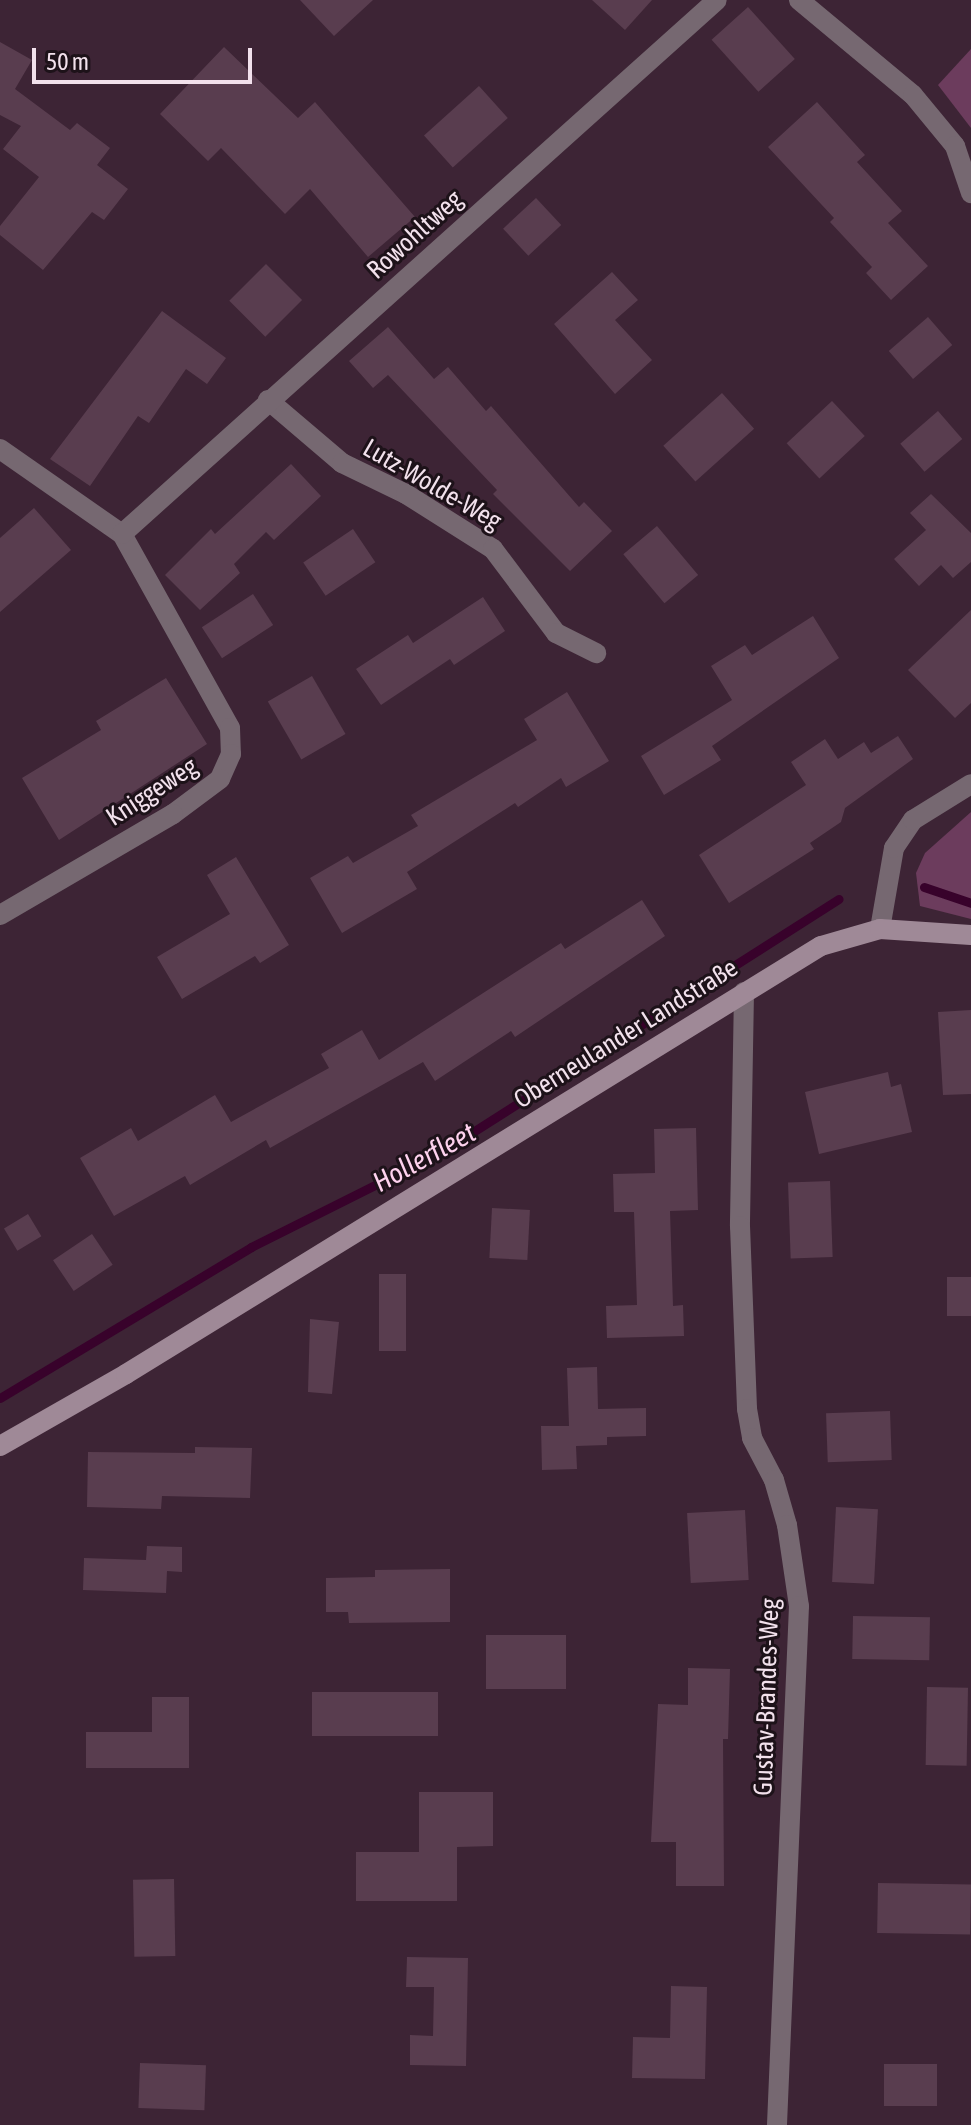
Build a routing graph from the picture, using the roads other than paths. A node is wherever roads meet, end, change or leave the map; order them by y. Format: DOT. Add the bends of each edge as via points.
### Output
graph roads {
  1 [pos="717,0"];
  2 [pos="799,0"];
  3 [pos="971,193"];
  4 [pos="268,400"];
  5 [pos="0,449"];
  6 [pos="122,534"];
  7 [pos="596,653"];
  8 [pos="971,784"];
  9 [pos="0,915"];
  10 [pos="880,929"];
  11 [pos="971,935"];
  12 [pos="744,992"];
  13 [pos="0,1446"];
  14 [pos="777,2125"];
  1 -- 4 [label="street, Rowohltweg"];
  2 -- 3 [label="street" via="913,95 955,146"];
  4 -- 6 [label="street, Rowohltweg"];
  4 -- 7 [label="street, Lutz-Wolde-Weg" via="342,463 406,494 493,549 556,633"];
  5 -- 6 [label="street, Kniggeweg"];
  6 -- 9 [label="street, Kniggeweg" via="230,728 231,754 220,779 173,814"];
  8 -- 10 [label="street" via="913,820 894,848"];
  10 -- 11 [label="street, Oberneulander Landstraße"];
  10 -- 12 [label="street, Oberneulander Landstraße" via="821,946"];
  12 -- 13 [label="street, Oberneulander Landstraße" via="126,1374"];
  12 -- 14 [label="street, Gustav-Brandes-Weg" via="740,1226 747,1409 752,1438 774,1480 787,1525 799,1606"];
}
